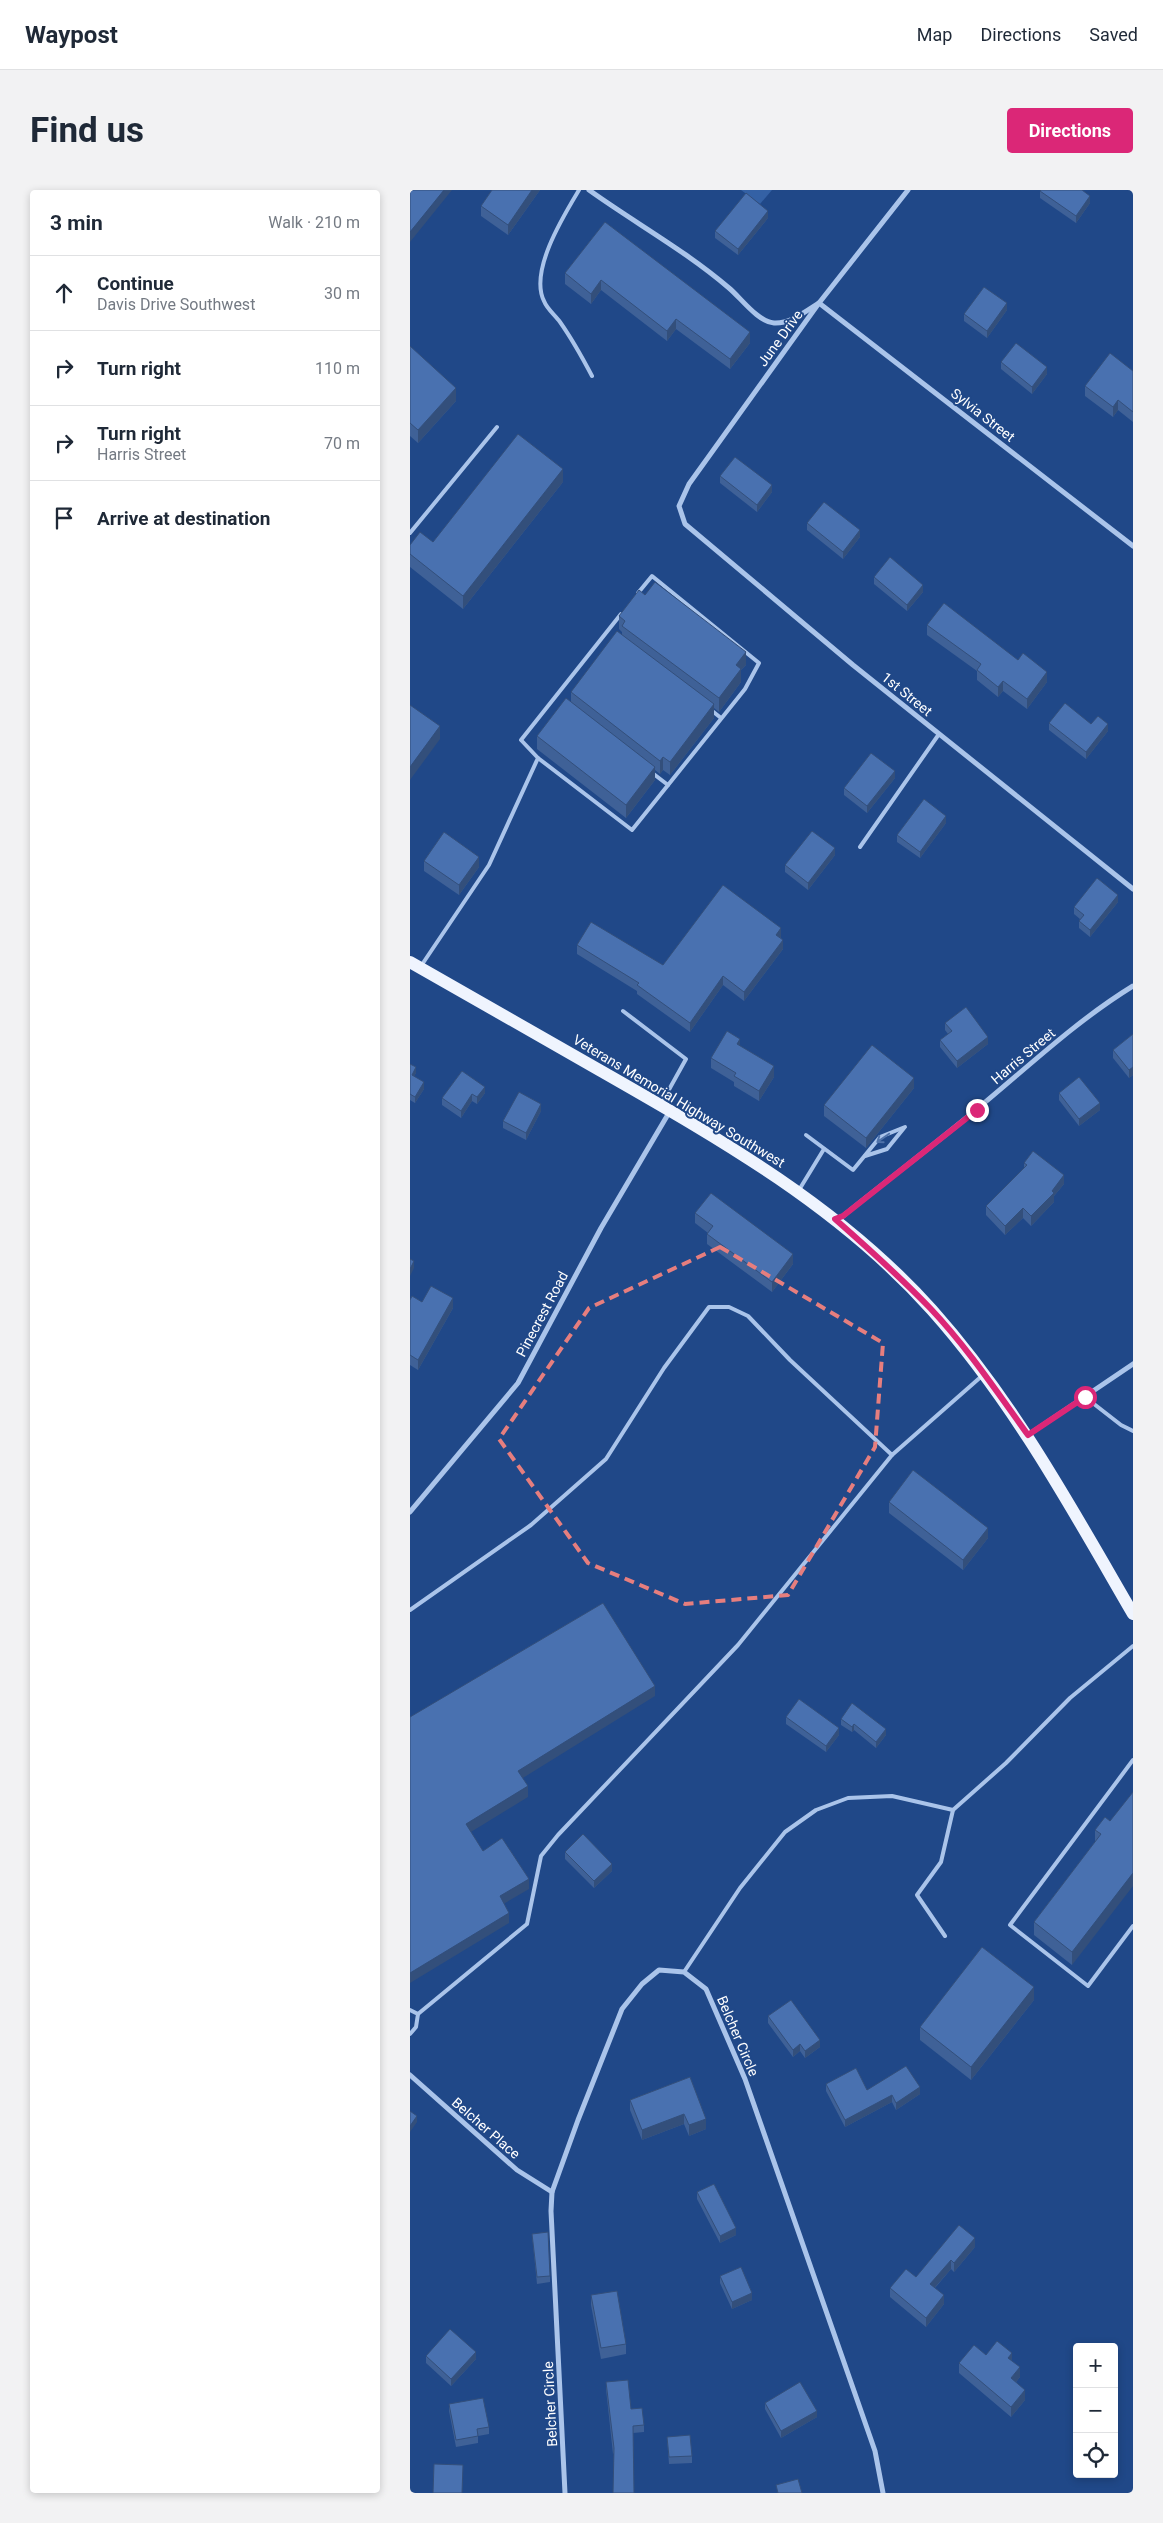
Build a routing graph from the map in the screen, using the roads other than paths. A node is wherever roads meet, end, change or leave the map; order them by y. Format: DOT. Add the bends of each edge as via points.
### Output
graph roads {
  1 [pos="579,190"];
  2 [pos="589,190"];
  3 [pos="908,190"];
  4 [pos="819,303"];
  5 [pos="592,376"];
  6 [pos="497,428"];
  7 [pos="679,506"];
  8 [pos="410,533"];
  9 [pos="1133,546"];
  10 [pos="635,597"];
  11 [pos="624,611"];
  12 [pos="607,632"];
  13 [pos="615,638"];
  14 [pos="555,698"];
  15 [pos="562,704"];
  16 [pos="706,707"];
  17 [pos="721,718"];
  18 [pos="939,734"];
  19 [pos="538,758"];
  20 [pos="645,768"];
  21 [pos="668,785"];
  22 [pos="860,847"];
  23 [pos="1133,889"];
  24 [pos="415,965"];
  25 [pos="1133,986"];
  26 [pos="623,1011"];
  27 [pos="665,1108"];
  28 [pos="806,1135"];
  29 [pos="824,1150"];
  30 [pos="865,1156"];
  31 [pos="798,1191"];
  32 [pos="835,1219"];
  33 [pos="1133,1364"];
  34 [pos="984,1373"];
  35 [pos="1085,1397"];
  36 [pos="1133,1431"];
  37 [pos="1028,1435"];
  38 [pos="892,1455"];
  39 [pos="410,1512"];
  40 [pos="410,1610"];
  41 [pos="1133,1614"];
  42 [pos="1133,1646"];
  43 [pos="1133,1760"];
  44 [pos="953,1810"];
  45 [pos="1133,1926"];
  46 [pos="945,1936"];
  47 [pos="684,1972"];
  48 [pos="410,2010"];
  49 [pos="418,2014"];
  50 [pos="410,2034"];
  51 [pos="410,2075"];
  52 [pos="552,2192"];
  53 [pos="565,2493"];
  54 [pos="883,2493"];
  1 -- 5 [label="lane" via="550,244 540,288 544,301 576,346"];
  2 -- 4 [label="street" via="679,250 764,319 774,323 789,320"];
  3 -- 4 [label="street, June Drive"];
  4 -- 7 [label="street, June Drive" via="689,484"];
  4 -- 9 [label="street, Sylvia Street"];
  6 -- 8 [label="lane"];
  7 -- 18 [label="street, 1st Street" via="685,524"];
  10 -- 17 [label="lane" via="652,576 759,663 745,689"];
  11 -- 12 [label="lane"];
  12 -- 13 [label="lane"];
  12 -- 14 [label="lane"];
  14 -- 15 [label="lane"];
  14 -- 19 [label="lane" via="521,740"];
  16 -- 17 [label="lane"];
  17 -- 21 [label="lane"];
  18 -- 22 [label="lane"];
  18 -- 23 [label="street, 1st Street"];
  19 -- 21 [label="lane" via="632,830"];
  19 -- 24 [label="lane" via="489,865"];
  20 -- 21 [label="lane"];
  24 -- 27 [label="main road, Veterans Memorial Highway Southwest"];
  25 -- 32 [label="street, Harris Street" via="1067,1032 977,1110"];
  26 -- 27 [label="lane" via="686,1059"];
  27 -- 31 [label="main road, Veterans Memorial Highway Southwest"];
  27 -- 39 [label="street, Pinecrest Road" via="518,1383"];
  28 -- 29 [label="lane"];
  29 -- 30 [label="lane" via="854,1170"];
  29 -- 31 [label="lane"];
  30 -- 30 [label="lane, one-way" via="887,1149 905,1126 880,1137"];
  31 -- 32 [label="main road, Veterans Memorial Highway Southwest"];
  32 -- 34 [label="main road, Veterans Memorial Highway Southwest" via="931,1309"];
  33 -- 35 [label="street"];
  34 -- 37 [label="main road, Veterans Memorial Highway Southwest"];
  34 -- 38 [label="lane"];
  35 -- 36 [label="lane"];
  35 -- 37 [label="street"];
  37 -- 41 [label="main road, Veterans Memorial Highway Southwest"];
  38 -- 40 [label="lane" via="748,1316 729,1307 709,1307 664,1368 606,1460 532,1525"];
  38 -- 49 [label="lane" via="738,1645 546,1849 541,1856 528,1924"];
  42 -- 44 [label="lane" via="1070,1698 1006,1763"];
  43 -- 45 [label="lane" via="1010,1925 1088,1986"];
  44 -- 46 [label="lane" via="941,1862 917,1895"];
  44 -- 47 [label="lane" via="892,1796 848,1798 816,1810 785,1832 740,1888"];
  47 -- 52 [label="street, Belcher Circle" via="659,1970 642,1984 622,2009"];
  47 -- 54 [label="street, Belcher Circle" via="706,1988 745,2079 875,2451"];
  48 -- 49 [label="lane"];
  49 -- 50 [label="lane" via="416,2028"];
  51 -- 52 [label="street, Belcher Place" via="517,2170"];
  52 -- 53 [label="street, Belcher Circle"];
}
